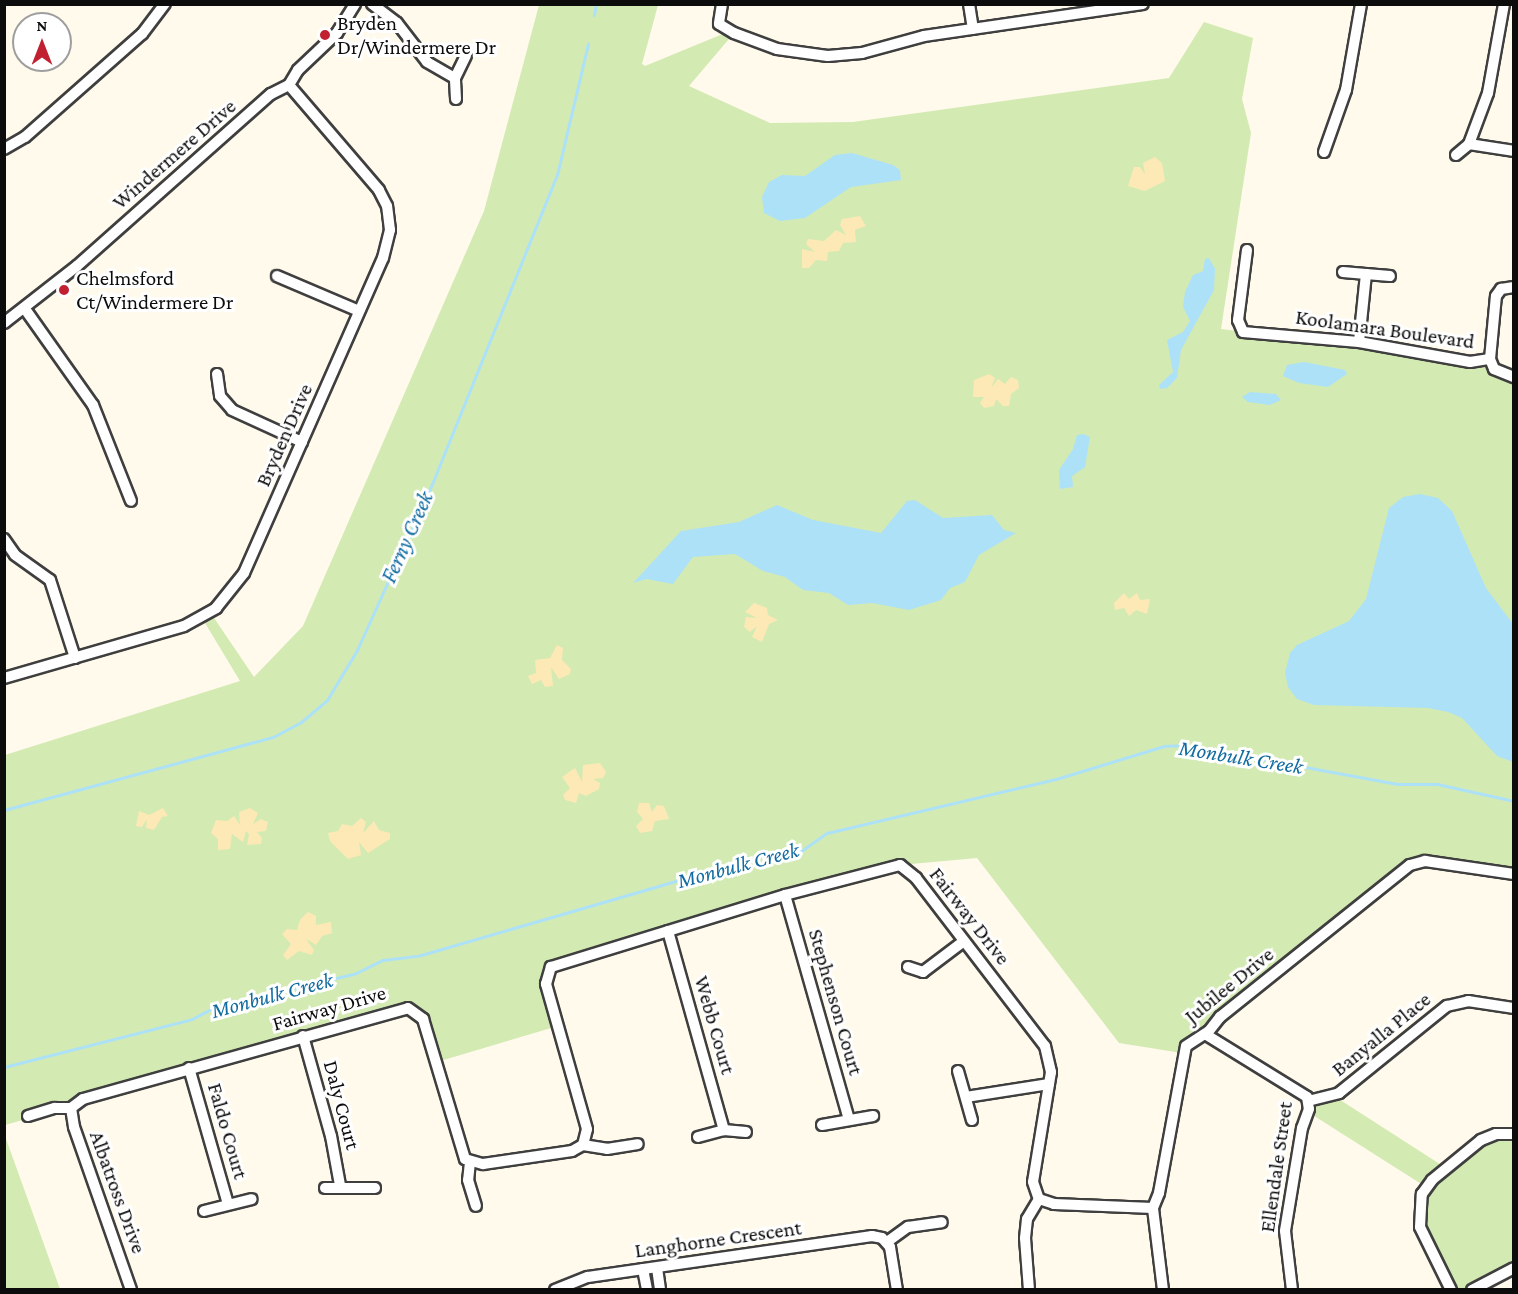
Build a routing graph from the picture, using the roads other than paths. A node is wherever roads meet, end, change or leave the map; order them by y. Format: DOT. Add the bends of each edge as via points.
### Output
graph roads {
  1 [pos="165,4"];
  2 [pos="355,4"];
  3 [pos="372,4"];
  4 [pos="722,4"];
  5 [pos="969,4"];
  6 [pos="1143,4"];
  7 [pos="1361,4"];
  8 [pos="1505,4"];
  9 [pos="1514,6"];
  10 [pos="1074,10"];
  11 [pos="973,29"];
  12 [pos="466,55"];
  13 [pos="455,78"];
  14 [pos="289,85"];
  15 [pos="456,99"];
  16 [pos="1469,144"];
  17 [pos="4,149"];
  18 [pos="1514,151"];
  19 [pos="1324,152"];
  20 [pos="1456,154"];
  21 [pos="1247,250"];
  22 [pos="1343,272"];
  23 [pos="1366,274"];
  24 [pos="277,276"];
  25 [pos="1390,276"];
  26 [pos="1514,287"];
  27 [pos="25,309"];
  28 [pos="359,311"];
  29 [pos="4,323"];
  30 [pos="1359,342"];
  31 [pos="1490,359"];
  32 [pos="217,374"];
  33 [pos="1514,378"];
  34 [pos="302,442"];
  35 [pos="131,501"];
  36 [pos="4,538"];
  37 [pos="75,658"];
  38 [pos="4,678"];
  39 [pos="1514,874"];
  40 [pos="785,895"];
  41 [pos="668,931"];
  42 [pos="964,941"];
  43 [pos="908,966"];
  44 [pos="1514,1008"];
  45 [pos="1205,1034"];
  46 [pos="303,1036"];
  47 [pos="189,1068"];
  48 [pos="958,1071"];
  49 [pos="1049,1084"];
  50 [pos="966,1097"];
  51 [pos="1308,1101"];
  52 [pos="71,1108"];
  53 [pos="28,1116"];
  54 [pos="873,1116"];
  55 [pos="849,1119"];
  56 [pos="972,1120"];
  57 [pos="822,1125"];
  58 [pos="724,1130"];
  59 [pos="746,1132"];
  60 [pos="1514,1134"];
  61 [pos="698,1137"];
  62 [pos="638,1143"];
  63 [pos="583,1145"];
  64 [pos="470,1162"];
  65 [pos="340,1185"];
  66 [pos="325,1188"];
  67 [pos="375,1188"];
  68 [pos="1039,1198"];
  69 [pos="252,1199"];
  70 [pos="228,1204"];
  71 [pos="476,1206"];
  72 [pos="1153,1208"];
  73 [pos="204,1211"];
  74 [pos="942,1222"];
  75 [pos="887,1242"];
  76 [pos="657,1268"];
  77 [pos="1514,1268"];
  78 [pos="643,1269"];
  79 [pos="131,1290"];
  80 [pos="555,1290"];
  81 [pos="647,1290"];
  82 [pos="660,1290"];
  83 [pos="897,1290"];
  84 [pos="1029,1290"];
  85 [pos="1163,1290"];
  86 [pos="1292,1290"];
  87 [pos="1451,1290"];
  88 [pos="1473,1290"];
  1 -- 17 [label="street" via="142,34 25,137"];
  2 -- 14 [label="street, Windermere Drive" via="338,33 298,70"];
  3 -- 13 [label="street" via="397,22 427,62"];
  4 -- 11 [label="street" via="719,24 762,44 812,55 862,53 924,36"];
  5 -- 11 [label="street"];
  6 -- 10 [label="street"];
  7 -- 19 [label="street" via="1346,90"];
  8 -- 9 [label="street"];
  8 -- 16 [label="street" via="1493,75"];
  10 -- 11 [label="street"];
  12 -- 13 [label="street"];
  13 -- 15 [label="street"];
  14 -- 27 [label="street, Windermere Drive" via="271,94"];
  14 -- 28 [label="street, Bryden Drive" via="374,183 387,206 387,245"];
  16 -- 18 [label="street"];
  16 -- 20 [label="street"];
  21 -- 30 [label="street, Koolamara Boulevard" via="1238,320 1243,332"];
  22 -- 23 [label="street"];
  23 -- 25 [label="street"];
  23 -- 30 [label="street"];
  24 -- 28 [label="street"];
  26 -- 31 [label="street" via="1501,289 1496,296"];
  27 -- 29 [label="street, Windermere Drive"];
  27 -- 35 [label="street" via="93,405"];
  28 -- 34 [label="street, Bryden Drive"];
  30 -- 31 [label="street, Koolamara Boulevard" via="1470,362"];
  31 -- 33 [label="street, Koolamara Boulevard" via="1494,369"];
  32 -- 34 [label="street" via="220,396 232,410"];
  34 -- 37 [label="street, Bryden Drive" via="244,573 223,602 184,626"];
  36 -- 37 [label="street" via="15,555 50,580"];
  37 -- 38 [label="street, Bryden Drive"];
  39 -- 45 [label="street, Jubilee Drive" via="1425,861 1410,865"];
  40 -- 41 [label="street, Fairway Drive"];
  40 -- 42 [label="street, Fairway Drive" via="900,865 910,871"];
  40 -- 55 [label="street, Stephenson Court"];
  41 -- 58 [label="street, Webb Court"];
  41 -- 63 [label="street, Fairway Drive" via="561,961 547,971 546,984 587,1129"];
  42 -- 43 [label="street" via="923,977"];
  42 -- 49 [label="street, Fairway Drive" via="1045,1046 1051,1066"];
  44 -- 51 [label="street, Banyalla Place" via="1468,1001 1447,1006 1333,1097"];
  45 -- 51 [label="street, Ellendale Street" via="1301,1091"];
  45 -- 72 [label="street, Jubilee Drive" via="1192,1040 1182,1053 1161,1185"];
  46 -- 47 [label="street, Fairway Drive"];
  46 -- 64 [label="street, Fairway Drive" via="395,1009 417,1011 462,1153"];
  46 -- 65 [label="street, Daly Court" via="332,1136"];
  47 -- 52 [label="street, Fairway Drive" via="83,1098"];
  47 -- 70 [label="street, Faldo Court"];
  48 -- 50 [label="street"];
  49 -- 50 [label="street"];
  49 -- 68 [label="street, Fairway Drive" via="1033,1182"];
  50 -- 56 [label="street"];
  51 -- 86 [label="street, Ellendale Street" via="1286,1224"];
  52 -- 53 [label="street, Fairway Drive"];
  52 -- 79 [label="street, Albatross Drive" via="74,1127"];
  54 -- 55 [label="street"];
  55 -- 57 [label="street"];
  58 -- 59 [label="street"];
  58 -- 61 [label="street"];
  60 -- 87 [label="street" via="1496,1134 1481,1140 1432,1180 1422,1194 1420,1227"];
  62 -- 63 [label="street" via="607,1149"];
  63 -- 64 [label="street" via="572,1151 483,1164"];
  64 -- 71 [label="street, Fairway Drive" via="468,1180"];
  65 -- 66 [label="street"];
  65 -- 67 [label="street"];
  68 -- 72 [label="street" via="1054,1204"];
  68 -- 84 [label="street" via="1027,1219 1024,1238"];
  69 -- 70 [label="street, Faldo Court"];
  70 -- 73 [label="street, Faldo Court"];
  72 -- 85 [label="street, Jubilee Drive"];
  74 -- 75 [label="street" via="908,1227"];
  75 -- 76 [label="street, Langhorne Crescent" via="872,1236"];
  75 -- 83 [label="street"];
  76 -- 78 [label="street, Langhorne Crescent"];
  76 -- 82 [label="street"];
  77 -- 88 [label="street"];
  78 -- 80 [label="street, Langhorne Crescent" via="588,1277"];
  78 -- 81 [label="street"];
}
